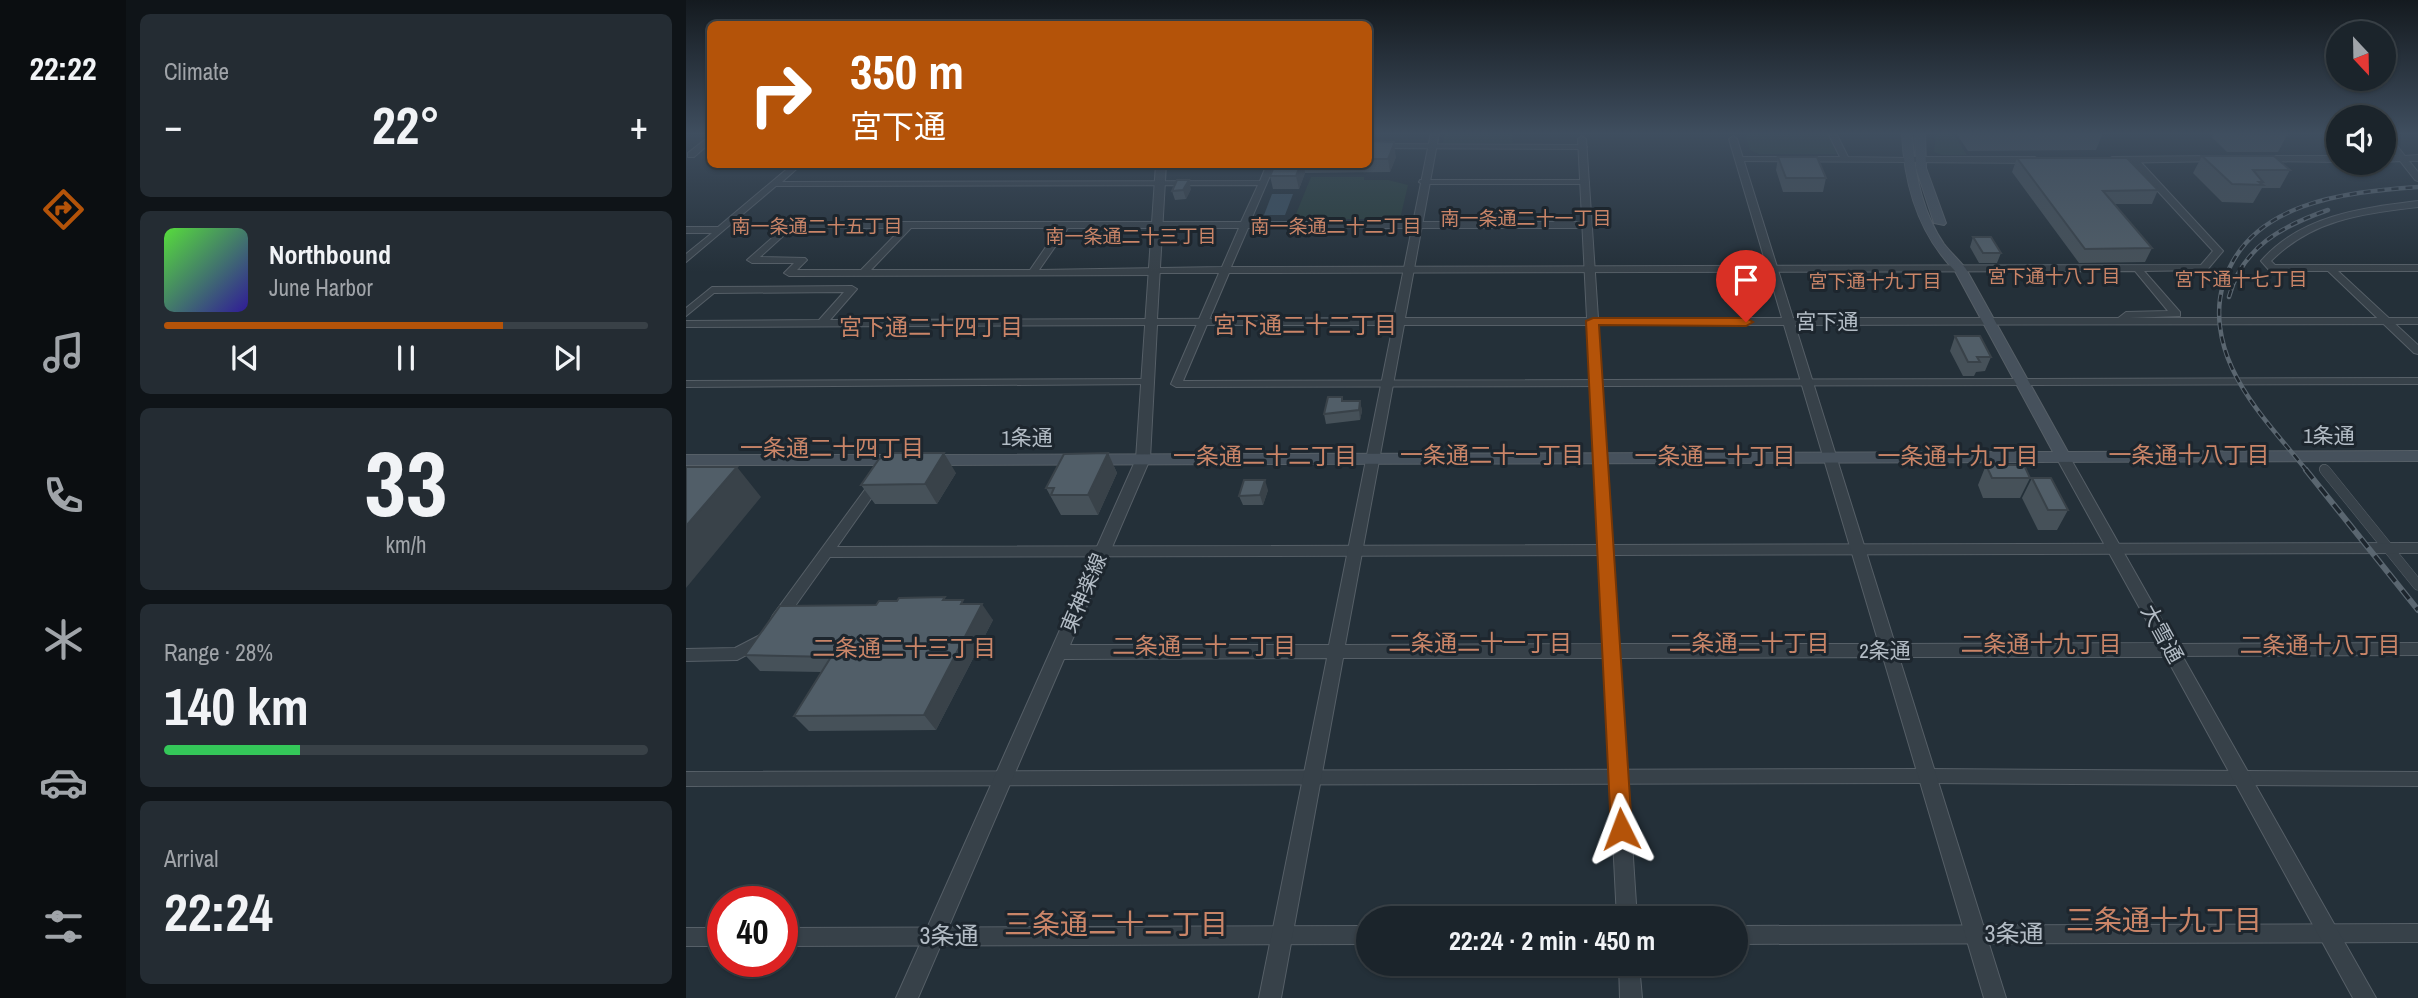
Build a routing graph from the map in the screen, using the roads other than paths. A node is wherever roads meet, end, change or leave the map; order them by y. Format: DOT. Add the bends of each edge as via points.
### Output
graph roads {
  1 [pos="780,180"];
  2 [pos="1161,180"];
  3 [pos="1264,180"];
  4 [pos="1745,180"];
  5 [pos="1917,180"];
  6 [pos="2152,180"];
  7 [pos="1423,182"];
  8 [pos="1585,182"];
  9 [pos="1161,183"];
  10 [pos="1263,183"];
  11 [pos="775,184"];
  12 [pos="2418,204"];
  13 [pos="1066,224"];
  14 [pos="1158,224"];
  15 [pos="910,225"];
  16 [pos="1245,225"];
  17 [pos="1415,225"];
  18 [pos="1587,225"];
  19 [pos="686,230"];
  20 [pos="721,230"];
  21 [pos="686,259"];
  22 [pos="2137,268"];
  23 [pos="2330,268"];
  24 [pos="2418,268"];
  25 [pos="1226,269"];
  26 [pos="1589,269"];
  27 [pos="1772,269"];
  28 [pos="1960,269"];
  29 [pos="1407,270"];
  30 [pos="1156,271"];
  31 [pos="1033,272"];
  32 [pos="863,273"];
  33 [pos="686,313"];
  34 [pos="2385,320"];
  35 [pos="2418,320"];
  36 [pos="1593,321"];
  37 [pos="2121,321"];
  38 [pos="1152,322"];
  39 [pos="1202,322"];
  40 [pos="1397,322"];
  41 [pos="1787,322"];
  42 [pos="1989,322"];
  43 [pos="686,324"];
  44 [pos="821,324"];
  45 [pos="2418,351"];
  46 [pos="2418,381"];
  47 [pos="1148,382"];
  48 [pos="1386,383"];
  49 [pos="1806,383"];
  50 [pos="2022,383"];
  51 [pos="686,384"];
  52 [pos="1596,384"];
  53 [pos="2418,456"];
  54 [pos="2063,457"];
  55 [pos="1372,458"];
  56 [pos="1600,458"];
  57 [pos="1829,458"];
  58 [pos="1143,459"];
  59 [pos="686,460"];
  60 [pos="892,460"];
  61 [pos="2324,469"];
  62 [pos="1857,547"];
  63 [pos="1605,548"];
  64 [pos="2387,548"];
  65 [pos="2418,548"];
  66 [pos="1102,549"];
  67 [pos="1354,549"];
  68 [pos="2116,549"];
  69 [pos="826,552"];
  70 [pos="2418,585"];
  71 [pos="2418,649"];
  72 [pos="1611,650"];
  73 [pos="2171,650"];
  74 [pos="1335,651"];
  75 [pos="1889,651"];
  76 [pos="1059,652"];
  77 [pos="686,655"];
  78 [pos="1927,776"];
  79 [pos="1618,777"];
  80 [pos="1311,778"];
  81 [pos="686,779"];
  82 [pos="1003,779"];
  83 [pos="2242,779"];
  84 [pos="2418,779"];
  85 [pos="1626,906"];
  86 [pos="2329,933"];
  87 [pos="2418,933"];
  88 [pos="1281,935"];
  89 [pos="1356,935"];
  90 [pos="1748,935"];
  91 [pos="1975,935"];
  92 [pos="934,936"];
  93 [pos="686,937"];
  94 [pos="707,937"];
  95 [pos="798,937"];
  96 [pos="1630,976"];
  97 [pos="907,998"];
  98 [pos="1270,998"];
  99 [pos="1631,998"];
  100 [pos="1995,998"];
  101 [pos="2365,998"];
  1 -- 11 [label="street"];
  2 -- 9 [label="street, 東神楽線"];
  3 -- 10 [label="street"];
  4 -- 27 [label="street"];
  5 -- 28 [label="main road, 大雪通" via="1922,210 1947,258"];
  6 -- 22 [label="street" via="2218,251 2204,268"];
  7 -- 8 [label="street"];
  7 -- 17 [label="street"];
  8 -- 18 [label="street"];
  9 -- 10 [label="street"];
  9 -- 11 [label="street"];
  9 -- 14 [label="street, 東神楽線"];
  10 -- 16 [label="street"];
  11 -- 20 [label="street"];
  12 -- 23 [label="street" via="2317,225 2295,236 2266,261 2272,268"];
  13 -- 14 [label="street"];
  13 -- 15 [label="street"];
  13 -- 31 [label="street"];
  14 -- 16 [label="street"];
  14 -- 30 [label="street, 東神楽線"];
  15 -- 32 [label="street"];
  15 -- 32 [label="street" via="790,225 752,260 802,260 789,273"];
  16 -- 17 [label="street"];
  16 -- 25 [label="street"];
  17 -- 18 [label="street"];
  17 -- 29 [label="street"];
  18 -- 26 [label="street"];
  19 -- 20 [label="street"];
  20 -- 21 [label="street"];
  22 -- 28 [label="street"];
  22 -- 37 [label="street" via="2176,314 2126,315"];
  23 -- 24 [label="street"];
  23 -- 34 [label="street"];
  25 -- 29 [label="street"];
  25 -- 30 [label="street"];
  25 -- 39 [label="street"];
  26 -- 27 [label="street"];
  26 -- 29 [label="street"];
  26 -- 36 [label="street"];
  27 -- 28 [label="street"];
  27 -- 41 [label="street"];
  28 -- 42 [label="main road, 大雪通"];
  29 -- 40 [label="street"];
  30 -- 31 [label="street"];
  30 -- 38 [label="street, 東神楽線"];
  31 -- 32 [label="street"];
  33 -- 44 [label="street" via="712,290 852,289"];
  34 -- 35 [label="street, 宮下通"];
  34 -- 37 [label="street, 宮下通"];
  34 -- 45 [label="street"];
  36 -- 40 [label="street, 宮下通"];
  36 -- 41 [label="street, 宮下通"];
  36 -- 52 [label="street"];
  37 -- 42 [label="street, 宮下通"];
  38 -- 39 [label="street, 宮下通"];
  38 -- 44 [label="street"];
  38 -- 47 [label="street, 東神楽線"];
  39 -- 40 [label="street, 宮下通"];
  39 -- 48 [label="street" via="1176,384"];
  40 -- 48 [label="street"];
  41 -- 42 [label="street, 宮下通"];
  41 -- 49 [label="street"];
  42 -- 50 [label="main road, 大雪通"];
  43 -- 44 [label="street"];
  46 -- 50 [label="street"];
  47 -- 51 [label="street"];
  47 -- 58 [label="street, 東神楽線"];
  48 -- 52 [label="street"];
  48 -- 55 [label="street"];
  49 -- 50 [label="street"];
  49 -- 52 [label="street"];
  49 -- 57 [label="street"];
  50 -- 54 [label="main road, 大雪通"];
  52 -- 56 [label="street"];
  53 -- 54 [label="main road, 1条通"];
  54 -- 57 [label="main road, 1条通"];
  54 -- 68 [label="street, 大雪通"];
  55 -- 56 [label="main road, 1条通"];
  55 -- 58 [label="main road, 1条通"];
  55 -- 67 [label="street"];
  56 -- 57 [label="main road, 1条通"];
  56 -- 63 [label="street"];
  57 -- 62 [label="street"];
  58 -- 60 [label="main road, 1条通"];
  58 -- 66 [label="street, 東神楽線"];
  59 -- 60 [label="main road, 1条通"];
  60 -- 69 [label="street"];
  61 -- 64 [label="street"];
  62 -- 63 [label="street"];
  62 -- 68 [label="street"];
  62 -- 75 [label="street"];
  63 -- 67 [label="street"];
  63 -- 72 [label="street"];
  64 -- 65 [label="street"];
  64 -- 68 [label="street"];
  64 -- 70 [label="street"];
  66 -- 67 [label="street"];
  66 -- 69 [label="street"];
  66 -- 76 [label="street, 東神楽線"];
  67 -- 74 [label="street"];
  68 -- 73 [label="street, 大雪通"];
  69 -- 77 [label="street" via="762,643 737,654"];
  71 -- 73 [label="street, 2条通"];
  72 -- 74 [label="street, 2条通"];
  72 -- 75 [label="street, 2条通"];
  72 -- 79 [label="street"];
  73 -- 75 [label="street, 2条通"];
  73 -- 83 [label="street, 大雪通"];
  74 -- 76 [label="street, 2条通"];
  74 -- 80 [label="street"];
  75 -- 78 [label="street"];
  76 -- 82 [label="street, 東神楽線"];
  78 -- 79 [label="street"];
  78 -- 83 [label="street"];
  78 -- 91 [label="street"];
  79 -- 80 [label="street"];
  79 -- 85 [label="street"];
  80 -- 82 [label="street"];
  80 -- 88 [label="street"];
  81 -- 82 [label="street"];
  82 -- 92 [label="street, 東神楽線"];
  83 -- 84 [label="street"];
  83 -- 86 [label="street, 大雪通"];
  86 -- 87 [label="street, 3条通"];
  86 -- 91 [label="street, 3条通"];
  86 -- 101 [label="street, 大雪通"];
  88 -- 89 [label="street, 3条通"];
  88 -- 92 [label="street, 3条通"];
  88 -- 98 [label="street"];
  90 -- 91 [label="street, 3条通"];
  91 -- 100 [label="street"];
  92 -- 95 [label="street, 3条通"];
  92 -- 97 [label="street, 東神楽線"];
  93 -- 94 [label="street"];
  96 -- 99 [label="street"];
}
